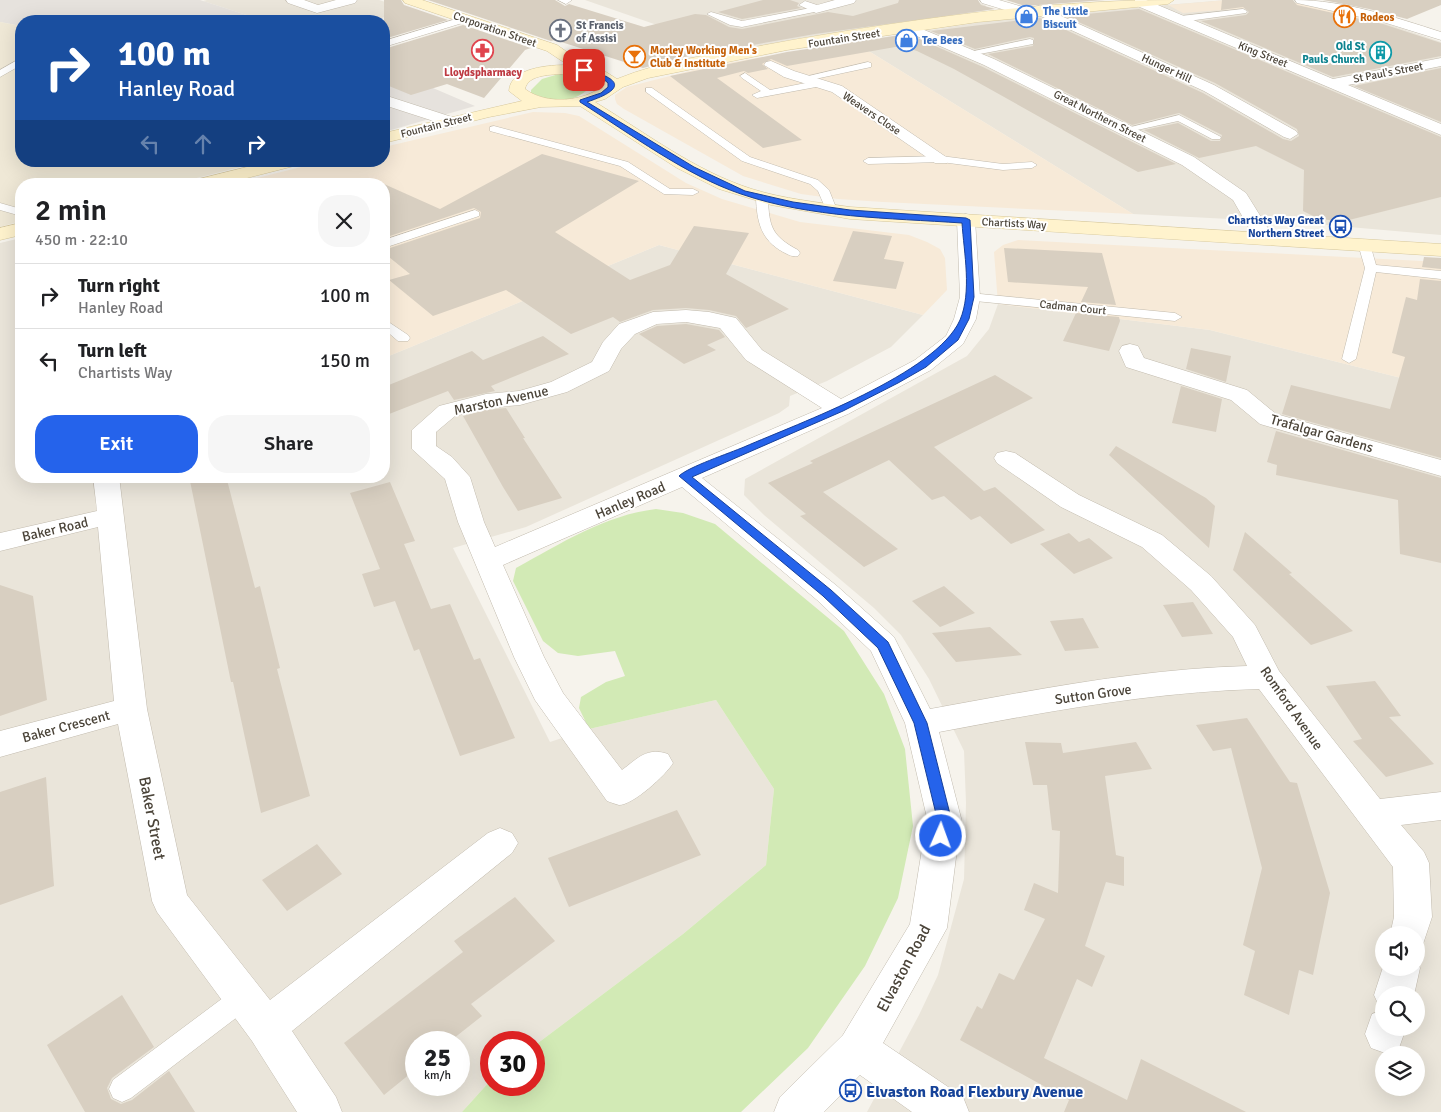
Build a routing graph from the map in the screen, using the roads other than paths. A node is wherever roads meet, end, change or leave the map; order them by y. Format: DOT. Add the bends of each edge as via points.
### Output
graph roads {
  1 [pos="292,0"];
  2 [pos="351,0"];
  3 [pos="409,0"];
  4 [pos="850,0"];
  5 [pos="986,0"];
  6 [pos="1168,0"];
  7 [pos="1301,0"];
  8 [pos="1140,2"];
  9 [pos="811,7"];
  10 [pos="318,9"];
  11 [pos="1243,10"];
  12 [pos="1032,11"];
  13 [pos="334,14"];
  14 [pos="711,14"];
  15 [pos="466,19"];
  16 [pos="1182,20"];
  17 [pos="910,28"];
  18 [pos="1441,36"];
  19 [pos="390,42"];
  20 [pos="1030,42"];
  21 [pos="552,48"];
  22 [pos="748,52"];
  23 [pos="969,53"];
  24 [pos="1441,62"];
  25 [pos="15,65"];
  26 [pos="868,65"];
  27 [pos="584,70"];
  28 [pos="541,73"];
  29 [pos="0,74"];
  30 [pos="745,76"];
  31 [pos="801,79"];
  32 [pos="607,82"];
  33 [pos="819,83"];
  34 [pos="1334,83"];
  35 [pos="649,90"];
  36 [pos="518,91"];
  37 [pos="769,93"];
  38 [pos="758,95"];
  39 [pos="582,101"];
  40 [pos="390,102"];
  41 [pos="543,102"];
  42 [pos="489,112"];
  43 [pos="452,122"];
  44 [pos="494,129"];
  45 [pos="1128,130"];
  46 [pos="1441,130"];
  47 [pos="1290,134"];
  48 [pos="390,137"];
  49 [pos="1216,137"];
  50 [pos="941,159"];
  51 [pos="868,161"];
  52 [pos="1032,165"];
  53 [pos="276,167"];
  54 [pos="247,178"];
  55 [pos="716,180"];
  56 [pos="693,192"];
  57 [pos="762,198"];
  58 [pos="675,200"];
  59 [pos="0,206"];
  60 [pos="831,210"];
  61 [pos="15,211"];
  62 [pos="476,214"];
  63 [pos="966,220"];
  64 [pos="15,230"];
  65 [pos="0,234"];
  66 [pos="1264,238"];
  67 [pos="390,242"];
  68 [pos="1364,244"];
  69 [pos="1441,250"];
  70 [pos="794,252"];
  71 [pos="1371,268"];
  72 [pos="1441,275"];
  73 [pos="970,297"];
  74 [pos="1175,317"];
  75 [pos="390,328"];
  76 [pos="403,338"];
  77 [pos="1130,351"];
  78 [pos="1349,359"];
  79 [pos="840,409"];
  80 [pos="1006,458"];
  81 [pos="1441,468"];
  82 [pos="684,476"];
  83 [pos="107,483"];
  84 [pos="110,516"];
  85 [pos="0,542"];
  86 [pos="488,561"];
  87 [pos="1267,677"];
  88 [pos="131,708"];
  89 [pos="921,723"];
  90 [pos="0,744"];
  91 [pos="656,763"];
  92 [pos="1441,806"];
  93 [pos="1372,814"];
  94 [pos="500,843"];
  95 [pos="1410,926"];
  96 [pos="244,997"];
  97 [pos="266,1027"];
  98 [pos="857,1049"];
  99 [pos="122,1089"];
  100 [pos="322,1112"];
  101 [pos="795,1112"];
  102 [pos="948,1112"];
  1 -- 10 [label="street"];
  2 -- 10 [label="street"];
  3 -- 15 [label="main road, Corporation Street"];
  4 -- 9 [label="street"];
  5 -- 12 [label="street, Hunger Hill"];
  6 -- 8 [label="main road, Fountain Street"];
  7 -- 18 [label="street" via="1386,19"];
  8 -- 12 [label="main road, Fountain Street"];
  8 -- 16 [label="street, King Street"];
  9 -- 14 [label="lane" via="742,24"];
  10 -- 13 [label="street"];
  11 -- 16 [label="lane"];
  12 -- 17 [label="main road, Fountain Street"];
  12 -- 47 [label="street, Hunger Hill" via="1209,88"];
  15 -- 19 [label="lane"];
  15 -- 21 [label="main road, Corporation Street"];
  16 -- 34 [label="street, King Street"];
  17 -- 22 [label="main road, Fountain Street"];
  17 -- 23 [label="street, Great Northern Street"];
  20 -- 23 [label="lane"];
  21 -- 27 [label="main road, Corporation Street"];
  21 -- 28 [label="main road, Corporation Street"];
  22 -- 31 [label="street, Weavers Close"];
  22 -- 32 [label="main road, Fountain Street"];
  23 -- 45 [label="street, Great Northern Street"];
  24 -- 34 [label="street, St Paul's Street"];
  25 -- 29 [label="lane"];
  26 -- 31 [label="lane"];
  27 -- 28 [label="main road, Corporation Street"];
  27 -- 32 [label="main road, Corporation Street"];
  28 -- 36 [label="main road, Corporation Street" via="521,81"];
  30 -- 37 [label="lane"];
  31 -- 33 [label="street, Weavers Close"];
  32 -- 39 [label="main road" via="603,94"];
  33 -- 37 [label="lane"];
  33 -- 50 [label="street, Weavers Close" via="846,94"];
  34 -- 46 [label="street, King Street"];
  35 -- 60 [label="lane" via="746,159 814,182 823,190"];
  36 -- 41 [label="main road" via="529,99"];
  36 -- 42 [label="main road, Fountain Street"];
  37 -- 38 [label="lane"];
  39 -- 41 [label="main road"];
  39 -- 55 [label="main road, Chartists Way" via="692,169"];
  40 -- 43 [label="street"];
  41 -- 42 [label="main road, Fountain Street"];
  42 -- 43 [label="main road, Fountain Street"];
  43 -- 48 [label="main road, Fountain Street"];
  44 -- 56 [label="lane" via="624,164 668,192"];
  45 -- 49 [label="lane" via="1178,118"];
  45 -- 66 [label="street, Great Northern Street" via="1188,161 1240,197"];
  50 -- 51 [label="lane"];
  50 -- 52 [label="lane" via="1003,167"];
  53 -- 54 [label="main road"];
  55 -- 56 [label="lane"];
  55 -- 57 [label="main road, Chartists Way"];
  56 -- 58 [label="lane"];
  57 -- 60 [label="main road, Chartists Way"];
  57 -- 70 [label="lane" via="766,231 777,244"];
  59 -- 61 [label="lane"];
  60 -- 63 [label="main road, Chartists Way"];
  62 -- 67 [label="lane"];
  63 -- 66 [label="main road, Chartists Way"];
  63 -- 73 [label="street, Hanley Road"];
  64 -- 65 [label="main road"];
  66 -- 68 [label="main road, Chartists Way"];
  68 -- 69 [label="main road, Chartists Way"];
  68 -- 71 [label="lane"];
  71 -- 72 [label="lane"];
  71 -- 78 [label="lane"];
  73 -- 74 [label="lane, Cadman Court"];
  73 -- 79 [label="street, Hanley Road" via="965,319 954,338 922,365"];
  75 -- 76 [label="lane"];
  77 -- 81 [label="street, Trafalgar Gardens" via="1134,362 1239,395 1268,419"];
  79 -- 82 [label="street, Hanley Road"];
  79 -- 86 [label="street, Marston Avenue" via="754,355 728,323 686,316 654,318 627,329 611,347 601,366 559,387 520,398 486,401 446,411 424,430 424,449 457,477 470,522"];
  80 -- 87 [label="street, Romford Avenue" via="1070,501 1152,541 1201,582 1245,632"];
  82 -- 86 [label="street, Hanley Road"];
  82 -- 89 [label="street, Elvaston Road" via="827,593 883,646"];
  83 -- 84 [label="street, Baker Street"];
  84 -- 85 [label="street, Baker Road"];
  84 -- 88 [label="street, Baker Street"];
  86 -- 91 [label="street, Marston Avenue" via="551,700 619,791"];
  87 -- 89 [label="street, Sutton Grove" via="1197,679 1074,695"];
  87 -- 93 [label="street, Romford Avenue"];
  88 -- 90 [label="street, Baker Crescent"];
  88 -- 96 [label="street, Baker Street" via="170,901"];
  89 -- 98 [label="street, Elvaston Road" via="944,818 928,928"];
  92 -- 93 [label="street"];
  93 -- 95 [label="street, Romford Avenue" via="1412,863"];
  94 -- 97 [label="street"];
  96 -- 97 [label="street, Baker Street"];
  96 -- 99 [label="lane"];
  97 -- 100 [label="street, Baker Street"];
  98 -- 101 [label="street, Elvaston Road"];
  98 -- 102 [label="street"];
}
